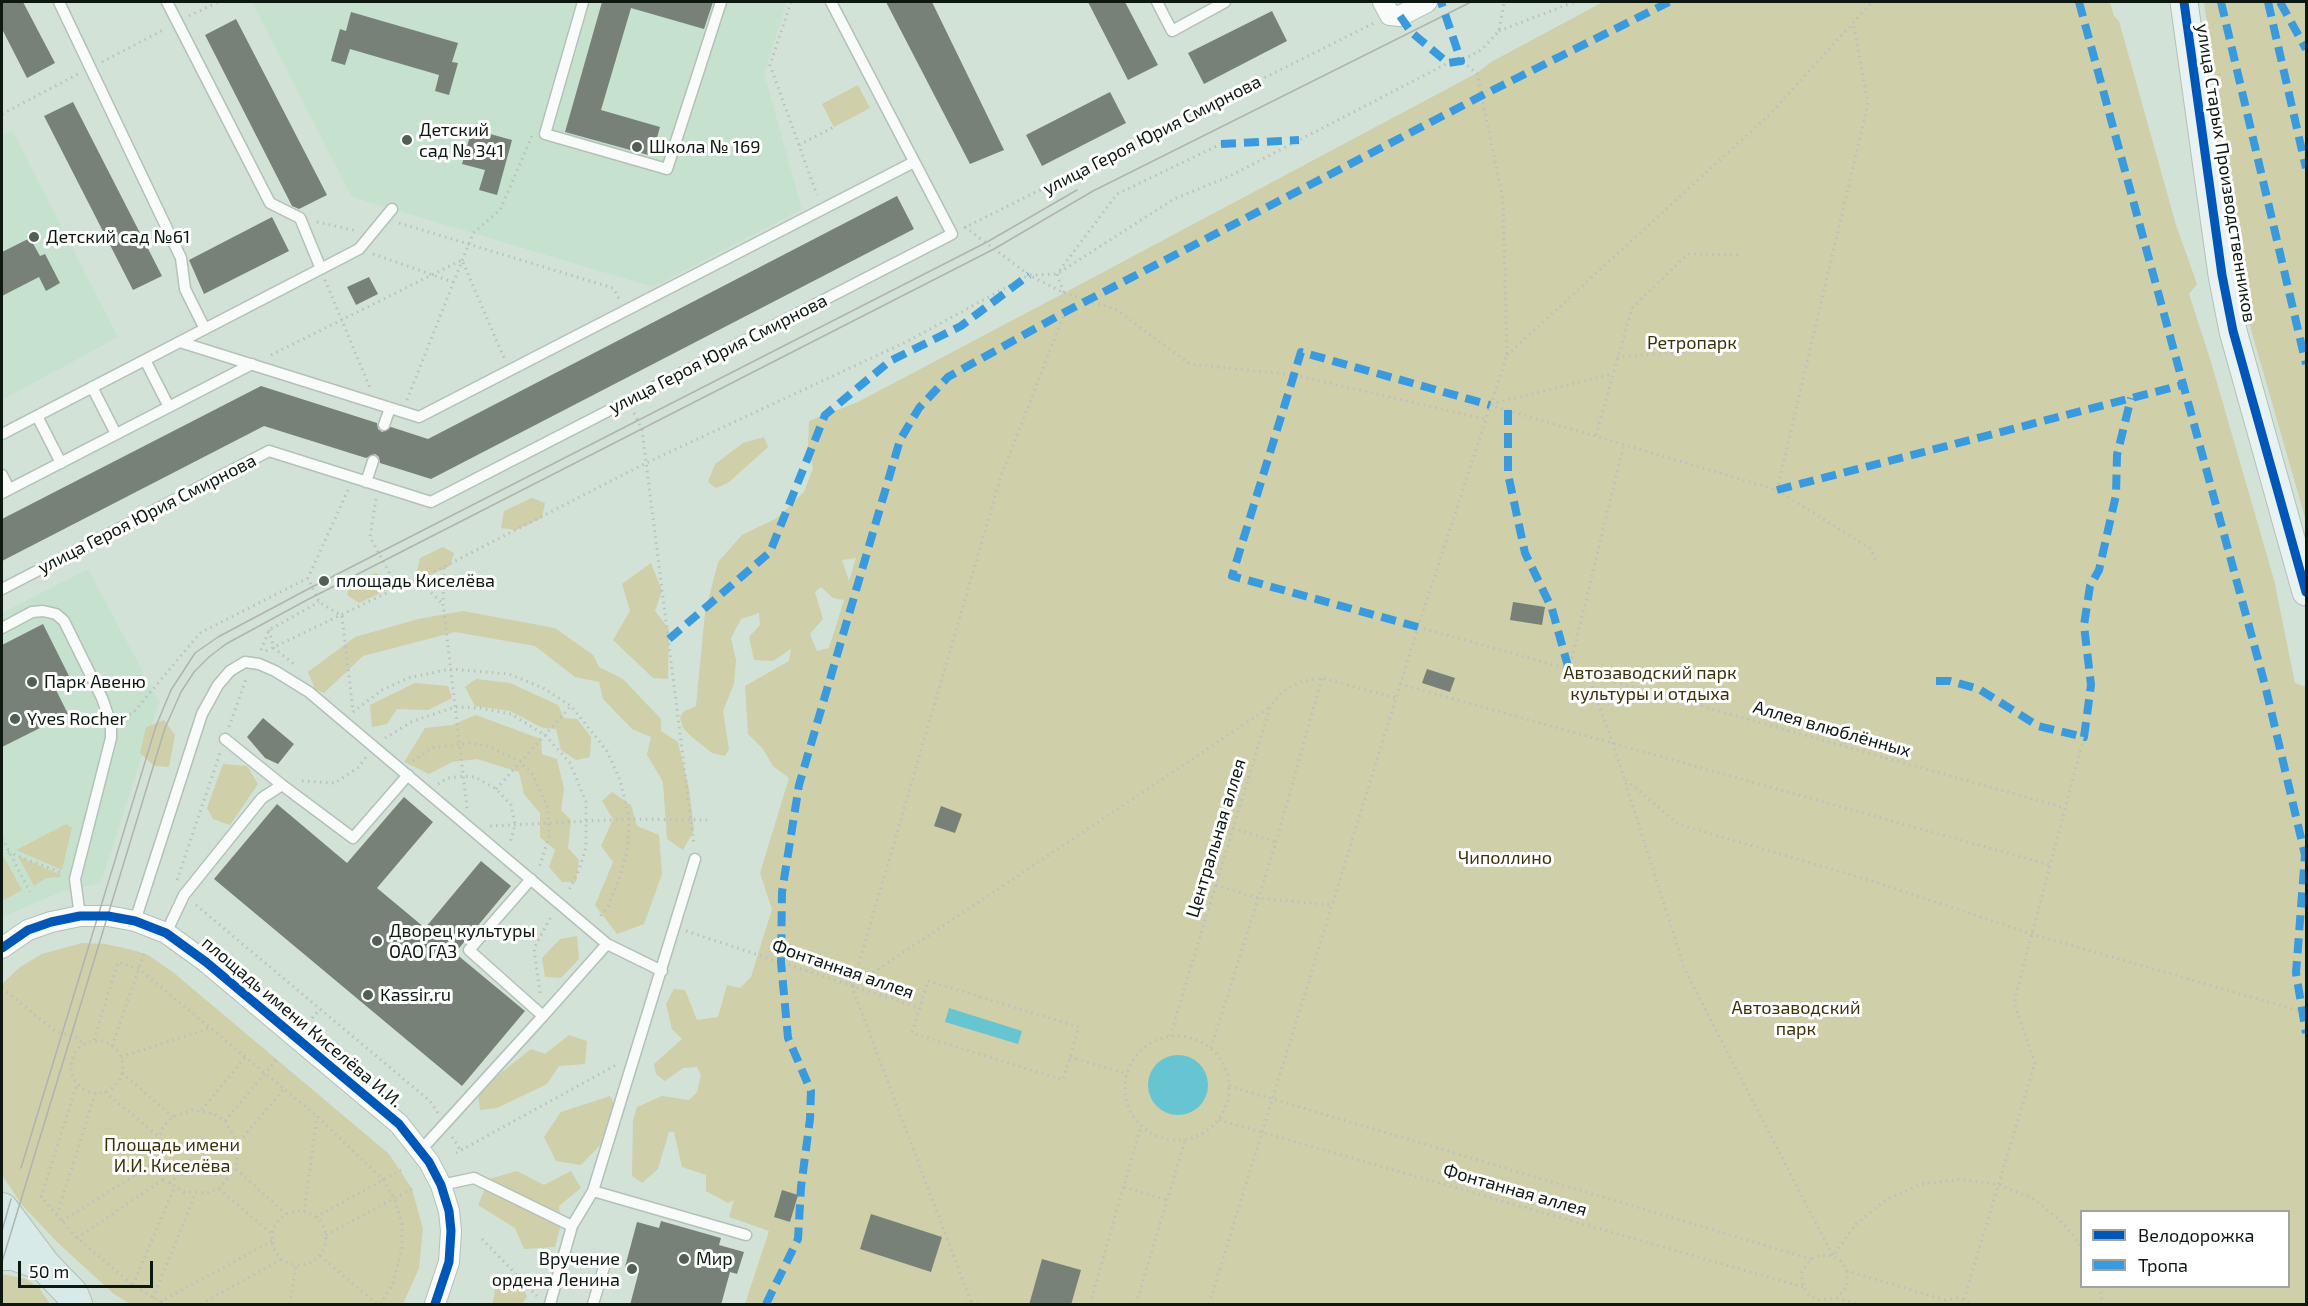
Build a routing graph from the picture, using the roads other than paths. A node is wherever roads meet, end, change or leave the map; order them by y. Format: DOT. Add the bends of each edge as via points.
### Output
graph roads {
  1 [pos="59,2"];
  2 [pos="166,2"];
  3 [pos="583,2"];
  4 [pos="721,2"];
  5 [pos="831,2"];
  6 [pos="1157,2"];
  7 [pos="1225,2"];
  8 [pos="1427,2"];
  9 [pos="2184,2"];
  10 [pos="1387,8"];
  11 [pos="914,162"];
  12 [pos="392,209"];
  13 [pos="321,269"];
  14 [pos="205,328"];
  15 [pos="180,342"];
  16 [pos="145,360"];
  17 [pos="252,364"];
  18 [pos="92,387"];
  19 [pos="169,406"];
  20 [pos="390,408"];
  21 [pos="37,416"];
  22 [pos="384,425"];
  23 [pos="2,434"];
  24 [pos="116,434"];
  25 [pos="373,461"];
  26 [pos="61,463"];
  27 [pos="2,475"];
  28 [pos="366,482"];
  29 [pos="5,491"];
  30 [pos="2,589"];
  31 [pos="2307,592"];
  32 [pos="2,628"];
  33 [pos="225,739"];
  34 [pos="406,773"];
  35 [pos="282,785"];
  36 [pos="695,859"];
  37 [pos="531,879"];
  38 [pos="80,916"];
  39 [pos="135,921"];
  40 [pos="166,933"];
  41 [pos="607,944"];
  42 [pos="2,948"];
  43 [pos="662,971"];
  44 [pos="543,1016"];
  45 [pos="421,1150"];
  46 [pos="441,1185"];
  47 [pos="593,1191"];
  48 [pos="2,1209"];
  49 [pos="572,1226"];
  50 [pos="746,1235"];
  51 [pos="2,1254"];
  52 [pos="44,1265"];
  53 [pos="604,1267"];
  54 [pos="76,1305"];
  55 [pos="435,1305"];
  56 [pos="550,1305"];
  57 [pos="593,1305"];
  1 -- 14 [label="lane" via="181,258 184,289"];
  2 -- 13 [label="lane" via="270,204 300,218"];
  3 -- 4 [label="lane" via="545,134 667,169"];
  5 -- 11 [label="lane"];
  6 -- 7 [label="lane" via="1172,31"];
  8 -- 10 [label="street" via="1400,16"];
  9 -- 31 [label="street, улица Старых Производственников" via="2233,331"];
  11 -- 20 [label="lane" via="419,417"];
  11 -- 28 [label="lane, улица Героя Юрия Смирнова" via="952,234 431,502"];
  12 -- 13 [label="lane" via="359,249"];
  13 -- 14 [label="lane"];
  14 -- 15 [label="lane"];
  15 -- 16 [label="lane"];
  15 -- 17 [label="lane"];
  16 -- 18 [label="lane"];
  16 -- 19 [label="lane"];
  17 -- 19 [label="lane"];
  17 -- 20 [label="lane"];
  18 -- 21 [label="lane"];
  18 -- 24 [label="lane"];
  19 -- 24 [label="lane"];
  20 -- 22 [label="lane"];
  21 -- 23 [label="lane"];
  21 -- 26 [label="lane"];
  24 -- 26 [label="lane"];
  25 -- 28 [label="lane"];
  26 -- 29 [label="lane"];
  27 -- 29 [label="lane"];
  28 -- 30 [label="lane, улица Героя Юрия Смирнова" via="269,451"];
  32 -- 38 [label="lane" via="32,612 56,614 64,621 111,724 111,738 75,879"];
  33 -- 35 [label="lane"];
  34 -- 35 [label="lane" via="353,838"];
  34 -- 37 [label="lane"];
  34 -- 39 [label="lane" via="309,692 259,664 245,662 230,671 202,714"];
  35 -- 40 [label="lane" via="262,798 184,895"];
  36 -- 43 [label="lane"];
  37 -- 41 [label="lane"];
  37 -- 44 [label="lane" via="469,950"];
  38 -- 39 [label="street, площадь имени Киселёва И.И."];
  38 -- 42 [label="street, площадь имени Киселёва И.И." via="28,930"];
  39 -- 40 [label="street, площадь имени Киселёва И.И."];
  40 -- 45 [label="street, площадь имени Киселёва И.И." via="399,1124"];
  41 -- 43 [label="lane"];
  41 -- 44 [label="lane"];
  43 -- 47 [label="lane"];
  44 -- 45 [label="lane"];
  45 -- 46 [label="street, площадь имени Киселёва И.И."];
  46 -- 49 [label="lane" via="474,1178"];
  46 -- 55 [label="street, площадь имени Киселёва И.И." via="451,1232 448,1262"];
  47 -- 49 [label="lane"];
  47 -- 50 [label="lane"];
  48 -- 52 [label="main road"];
  49 -- 56 [label="lane"];
  51 -- 52 [label="main road" via="14,1254"];
  52 -- 54 [label="main road" via="66,1286"];
  53 -- 57 [label="lane"];
}
